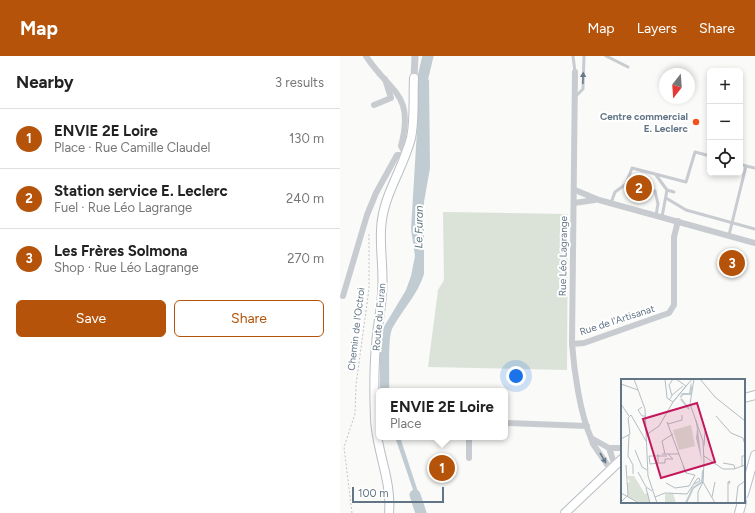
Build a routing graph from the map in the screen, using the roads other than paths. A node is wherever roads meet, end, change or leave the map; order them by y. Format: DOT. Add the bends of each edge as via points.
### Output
graph roads {
  1 [pos="366,56"];
  2 [pos="415,56"];
  3 [pos="573,56"];
  4 [pos="584,56"];
  5 [pos="606,56"];
  6 [pos="628,67"];
  7 [pos="575,72"];
  8 [pos="414,78"];
  9 [pos="385,79"];
  10 [pos="576,96"];
  11 [pos="374,105"];
  12 [pos="406,155"];
  13 [pos="707,155"];
  14 [pos="743,165"];
  15 [pos="746,166"];
  16 [pos="755,168"];
  17 [pos="656,174"];
  18 [pos="626,184"];
  19 [pos="575,190"];
  20 [pos="667,190"];
  21 [pos="674,192"];
  22 [pos="666,198"];
  23 [pos="599,200"];
  24 [pos="574,203"];
  25 [pos="611,203"];
  26 [pos="659,216"];
  27 [pos="678,221"];
  28 [pos="732,223"];
  29 [pos="755,229"];
  30 [pos="729,235"];
  31 [pos="755,243"];
  32 [pos="343,296"];
  33 [pos="572,344"];
  34 [pos="755,395"];
  35 [pos="745,398"];
  36 [pos="745,398"];
  37 [pos="755,402"];
  38 [pos="508,423"];
  39 [pos="376,424"];
  40 [pos="587,426"];
  41 [pos="592,438"];
  42 [pos="378,440"];
  43 [pos="469,440"];
  44 [pos="609,448"];
  45 [pos="621,448"];
  46 [pos="755,455"];
  47 [pos="469,458"];
  48 [pos="621,460"];
  49 [pos="613,468"];
  50 [pos="745,490"];
  51 [pos="742,503"];
  52 [pos="389,513"];
  53 [pos="565,513"];
  54 [pos="739,513"];
  1 -- 9 [label="street"];
  2 -- 8 [label="street"];
  3 -- 7 [label="lane"];
  10 -- 4 [label="lane, one-way" via="582,89"];
  5 -- 6 [label="lane"];
  7 -- 10 [label="street, Rue Léo Lagrange"];
  8 -- 12 [label="main road, Route du Furan" via="414,117"];
  9 -- 11 [label="street" via="391,98"];
  9 -- 12 [label="street" via="404,107 406,124 401,146"];
  10 -- 19 [label="street, Rue Léo Lagrange"];
  12 -- 32 [label="street" via="397,155 376,193"];
  12 -- 39 [label="main road, Route du Furan" via="390,190 381,228 383,284 376,347"];
  13 -- 17 [label="lane" via="695,152 686,182"];
  14 -- 15 [label="lane"];
  15 -- 16 [label="lane"];
  15 -- 28 [label="lane"];
  17 -- 18 [label="lane" via="632,168"];
  17 -- 20 [label="lane"];
  18 -- 25 [label="lane" via="615,192"];
  18 -- 26 [label="lane" via="655,192"];
  19 -- 23 [label="street"];
  19 -- 24 [label="street, Rue Léo Lagrange"];
  20 -- 21 [label="lane"];
  20 -- 22 [label="lane"];
  22 -- 26 [label="lane"];
  22 -- 28 [label="lane" via="686,210"];
  23 -- 24 [label="street"];
  23 -- 25 [label="street"];
  24 -- 33 [label="street, Rue Léo Lagrange"];
  25 -- 26 [label="street"];
  26 -- 27 [label="street"];
  27 -- 30 [label="street"];
  27 -- 33 [label="street, Rue de l'Artisanat" via="674,237 674,305 669,313 584,343"];
  28 -- 29 [label="lane"];
  28 -- 30 [label="lane"];
  30 -- 31 [label="street"];
  33 -- 40 [label="street, Rue Léo Lagrange"];
  34 -- 35 [label="main road"];
  36 -- 37 [label="main road"];
  38 -- 40 [label="street"];
  40 -- 41 [label="street, Rue Léo Lagrange"];
  41 -- 44 [label="street"];
  41 -- 49 [label="street, Rue Léo Lagrange, one-way" via="593,444"];
  42 -- 52 [label="main road, Route du Furan" via="389,489"];
  43 -- 47 [label="street"];
  44 -- 45 [label="street"];
  44 -- 49 [label="street"];
  46 -- 50 [label="main road"];
  48 -- 49 [label="main road"];
  49 -- 53 [label="main road"];
  51 -- 54 [label="main road"];
}
